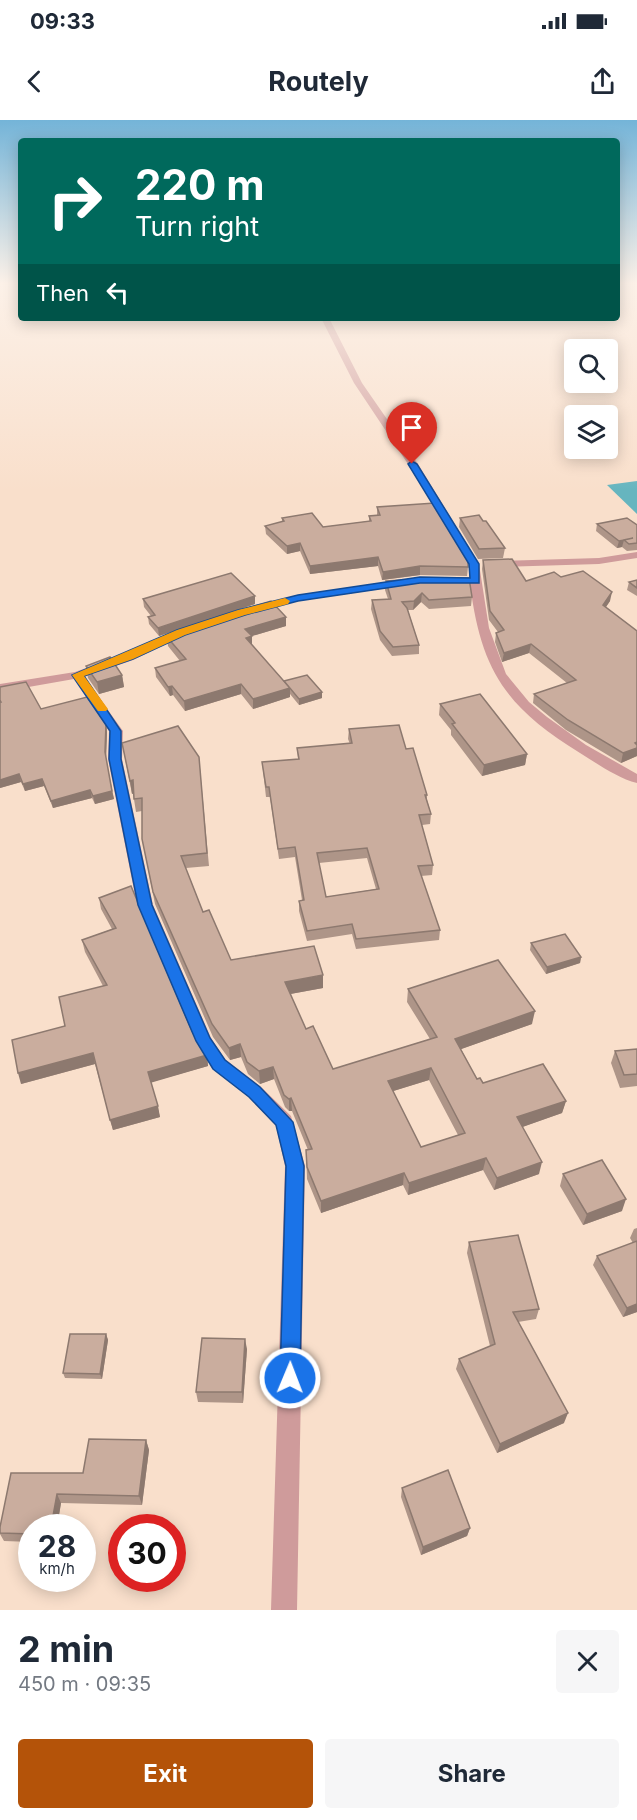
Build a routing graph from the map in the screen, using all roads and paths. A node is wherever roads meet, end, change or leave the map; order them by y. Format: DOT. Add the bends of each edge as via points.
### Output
graph roads {
  1 [pos="342,352"];
  2 [pos="637,555"];
  3 [pos="474,564"];
  4 [pos="420,580"];
  5 [pos="440,580"];
  6 [pos="475,581"];
  7 [pos="241,613"];
  8 [pos="201,626"];
  9 [pos="77,675"];
  10 [pos="0,688"];
  11 [pos="637,779"];
  12 [pos="284,1610"];
  1 -- 3 [label="street" via="358,383"];
  2 -- 3 [label="street" via="599,561"];
  3 -- 6 [label="street"];
  4 -- 7 [label="street" via="298,598"];
  5 -- 6 [label="street"];
  6 -- 11 [label="street" via="479,617 500,674 526,707 605,764"];
  8 -- 9 [label="street"];
  9 -- 10 [label="street"];
  9 -- 12 [label="street" via="116,731 115,759 145,905 204,1041 219,1064 255,1092 284,1122 295,1166"];
}
